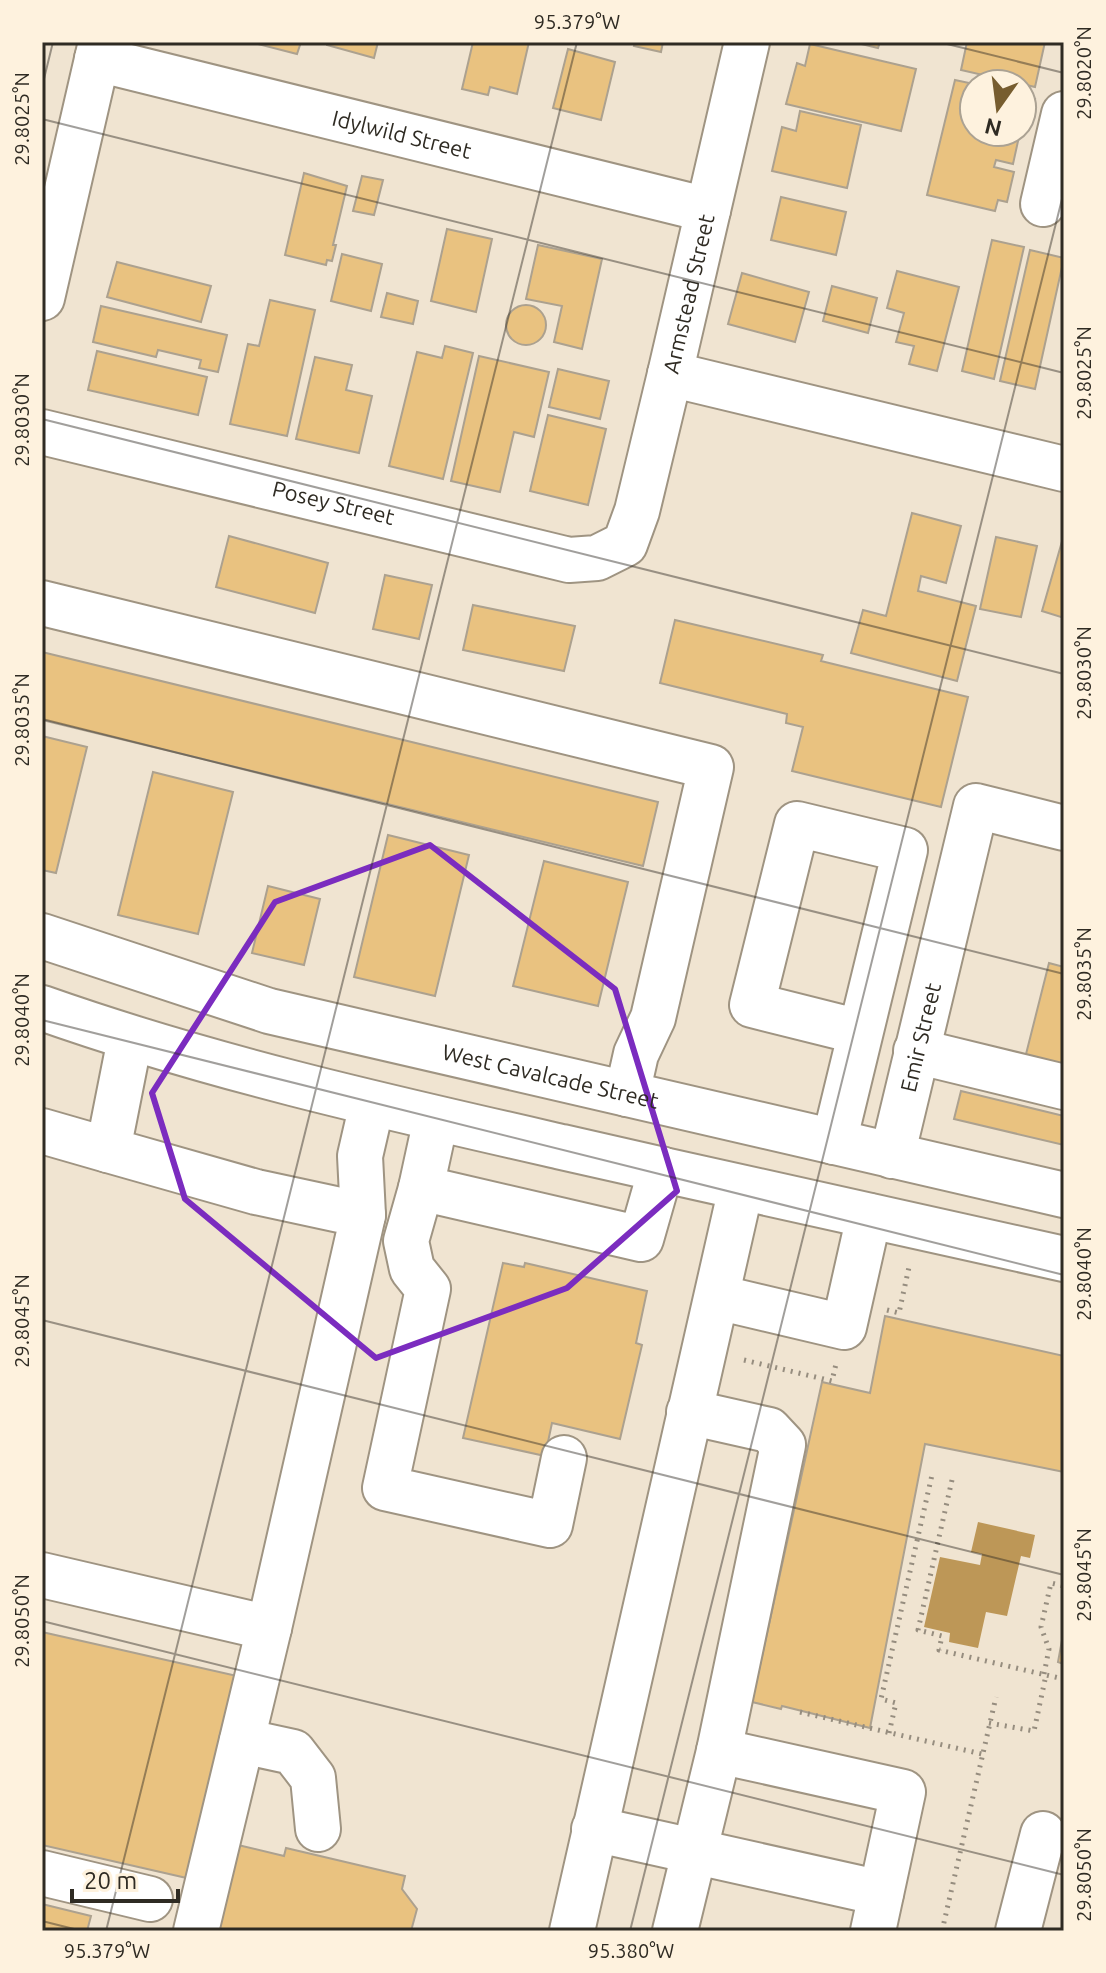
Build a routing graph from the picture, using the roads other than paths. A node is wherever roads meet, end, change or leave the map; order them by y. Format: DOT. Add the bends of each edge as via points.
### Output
graph roads {
  1 [pos="747,42"];
  2 [pos="99,50"];
  3 [pos="1063,125"];
  4 [pos="1043,204"];
  5 [pos="708,210"];
  6 [pos="42,298"];
  7 [pos="670,374"];
  8 [pos="42,432"];
  9 [pos="1064,469"];
  10 [pos="625,544"];
  11 [pos="42,603"];
  12 [pos="1064,828"];
  13 [pos="891,907"];
  14 [pos="947,920"];
  15 [pos="42,936"];
  16 [pos="42,1008"];
  17 [pos="860,1032"];
  18 [pos="130,1039"];
  19 [pos="387,1039"];
  20 [pos="916,1051"];
  21 [pos="1064,1087"];
  22 [pos="627,1094"];
  23 [pos="372,1104"];
  24 [pos="436,1119"];
  25 [pos="42,1131"];
  26 [pos="834,1142"];
  27 [pos="108,1150"];
  28 [pos="892,1156"];
  29 [pos="661,1169"];
  30 [pos="421,1188"];
  31 [pos="741,1188"];
  32 [pos="1064,1195"];
  33 [pos="363,1215"];
  34 [pos="1064,1215"];
  35 [pos="869,1216"];
  36 [pos="1064,1259"];
  37 [pos="717,1297"];
  38 [pos="689,1412"];
  39 [pos="564,1458"];
  40 [pos="42,1575"];
  41 [pos="269,1628"];
  42 [pos="242,1741"];
  43 [pos="719,1751"];
  44 [pos="318,1829"];
  45 [pos="594,1829"];
  46 [pos="1043,1834"];
  47 [pos="695,1851"];
  48 [pos="42,1873"];
  49 [pos="150,1899"];
  50 [pos="877,1912"];
  51 [pos="196,1931"];
  52 [pos="572,1931"];
  53 [pos="675,1931"];
  54 [pos="1018,1931"];
  1 -- 5 [label="main road, Armstead Street"];
  2 -- 5 [label="main road, Idylwild Street"];
  2 -- 6 [label="main road"];
  3 -- 4 [label="main road"];
  5 -- 7 [label="main road, Armstead Street"];
  7 -- 9 [label="main road"];
  7 -- 10 [label="main road, Armstead Street"];
  8 -- 10 [label="main road, Posey Street" via="569,560 597,558"];
  11 -- 22 [label="main road" via="711,767 653,1018 636,1054"];
  12 -- 14 [label="main road, Emir Street" via="976,806"];
  13 -- 14 [label="main road"];
  13 -- 17 [label="main road"];
  13 -- 17 [label="main road" via="905,850 797,824 752,1005"];
  14 -- 20 [label="main road, Emir Street"];
  15 -- 19 [label="main road, West Cavalcade Street" via="269,1011"];
  16 -- 18 [label="main road"];
  17 -- 26 [label="main road"];
  18 -- 23 [label="main road"];
  18 -- 27 [label="main road"];
  19 -- 22 [label="main road, West Cavalcade Street"];
  19 -- 23 [label="main road"];
  20 -- 21 [label="main road"];
  20 -- 28 [label="main road, Emir Street"];
  22 -- 26 [label="main road, West Cavalcade Street"];
  23 -- 24 [label="main road"];
  23 -- 33 [label="main road" via="360,1156"];
  24 -- 29 [label="main road"];
  24 -- 30 [label="main road"];
  25 -- 27 [label="main road"];
  26 -- 28 [label="main road, West Cavalcade Street"];
  27 -- 33 [label="main road" via="256,1192"];
  28 -- 29 [label="main road" via="855,1182 693,1148 663,1154"];
  28 -- 32 [label="main road, West Cavalcade Street"];
  29 -- 30 [label="main road" via="641,1239"];
  29 -- 31 [label="main road"];
  30 -- 39 [label="main road" via="406,1241 412,1269 428,1289 385,1488 550,1525"];
  31 -- 35 [label="main road"];
  31 -- 37 [label="main road"];
  33 -- 41 [label="main road"];
  34 -- 35 [label="main road" via="911,1187 883,1197"];
  35 -- 36 [label="main road"];
  35 -- 37 [label="main road" via="844,1327"];
  37 -- 38 [label="main road"];
  38 -- 43 [label="main road" via="769,1430 783,1445"];
  38 -- 45 [label="main road"];
  40 -- 41 [label="main road"];
  41 -- 42 [label="main road"];
  42 -- 44 [label="main road" via="293,1752 313,1778"];
  42 -- 51 [label="main road"];
  43 -- 47 [label="main road"];
  43 -- 50 [label="main road" via="903,1792"];
  45 -- 47 [label="main road"];
  45 -- 52 [label="main road"];
  46 -- 54 [label="main road"];
  47 -- 50 [label="main road"];
  47 -- 53 [label="main road"];
  48 -- 49 [label="main road"];
}
